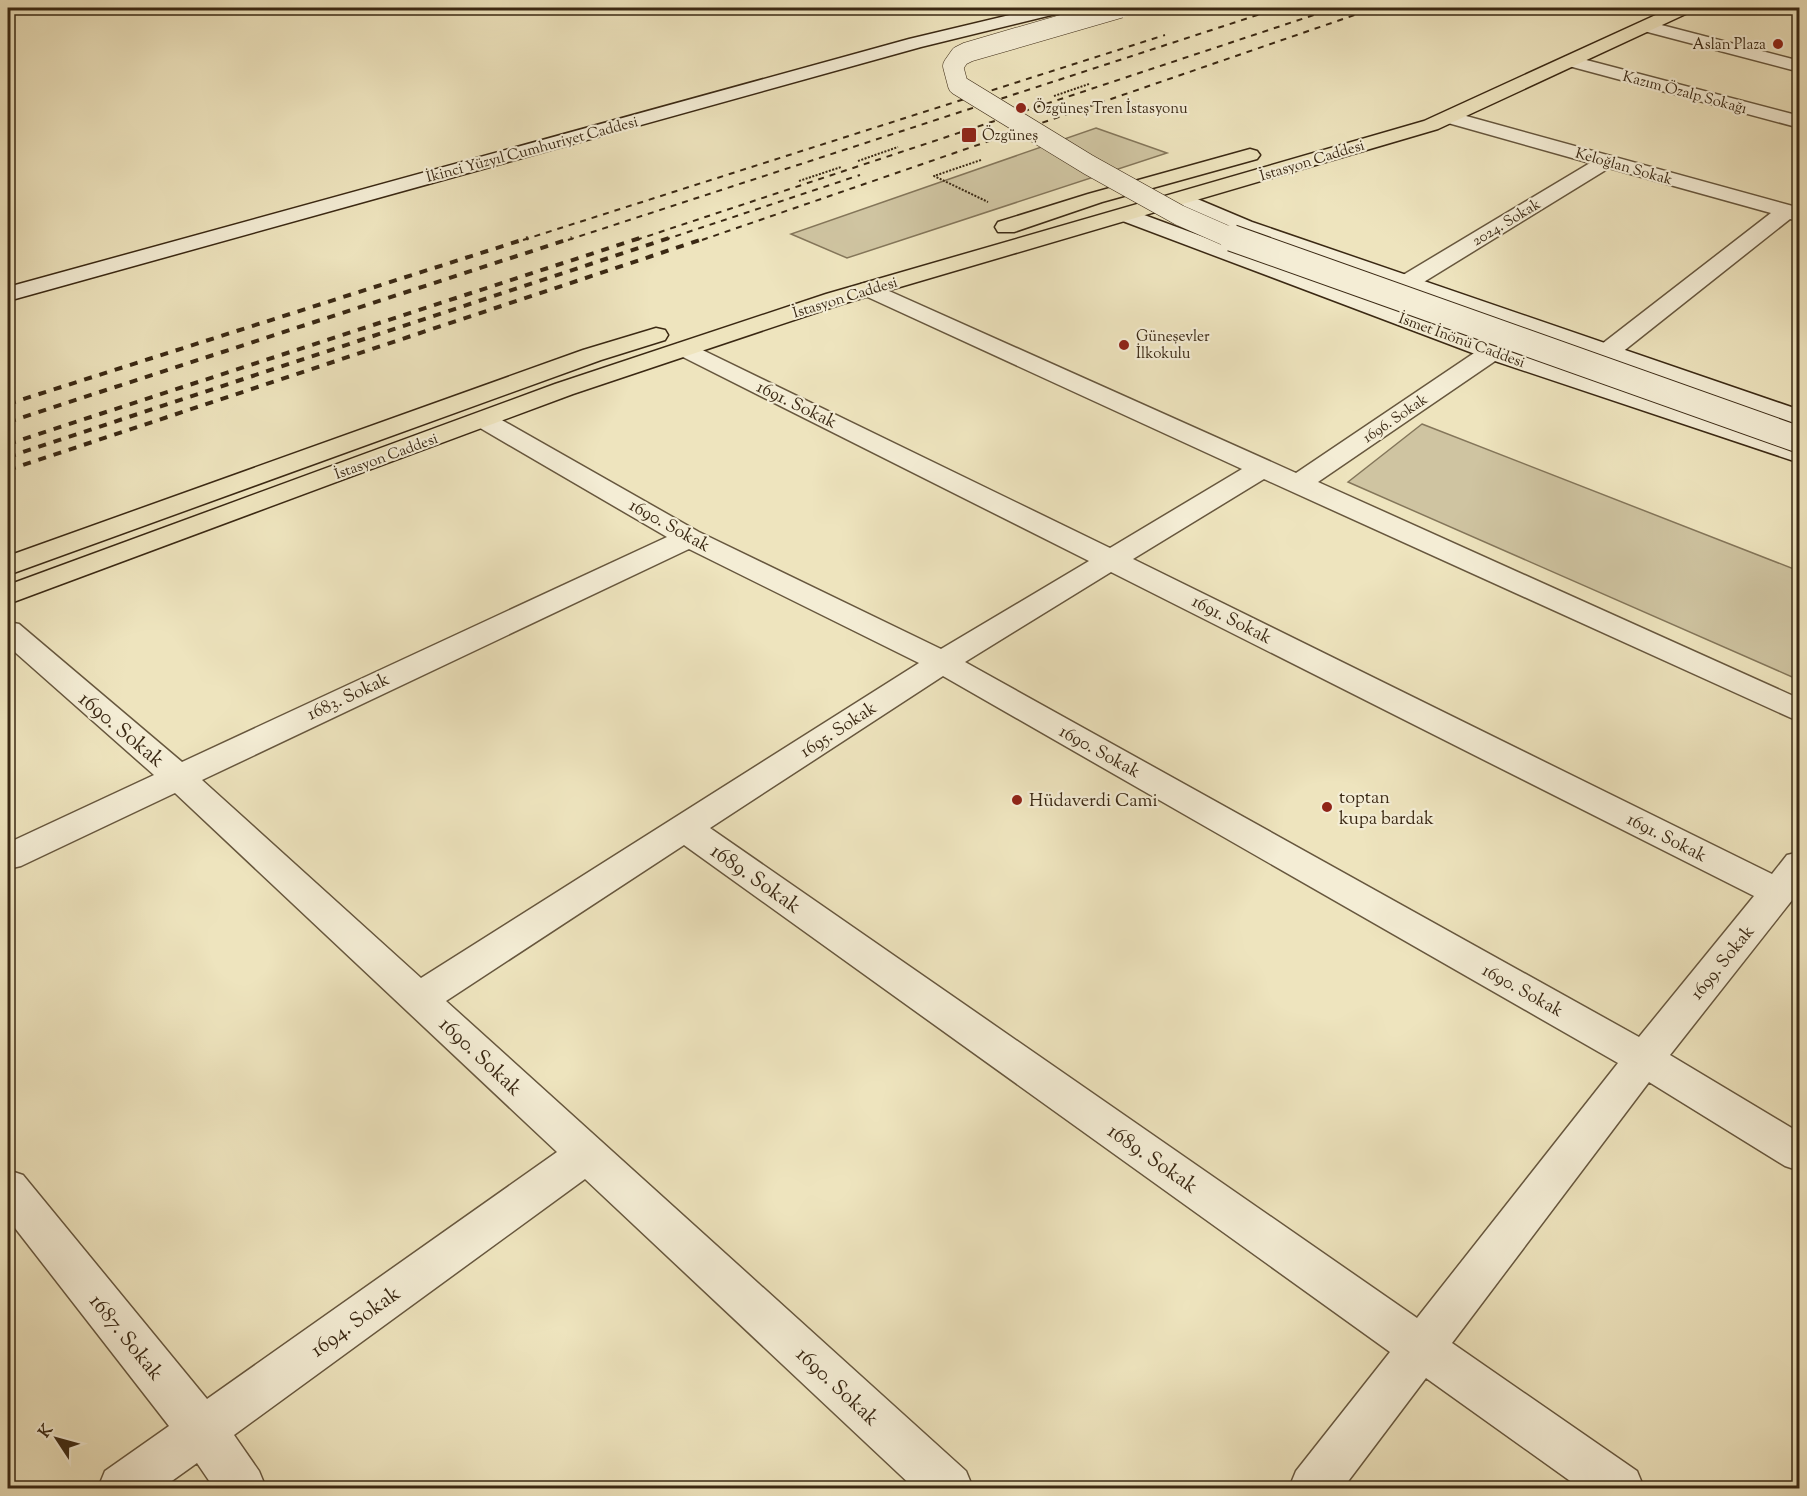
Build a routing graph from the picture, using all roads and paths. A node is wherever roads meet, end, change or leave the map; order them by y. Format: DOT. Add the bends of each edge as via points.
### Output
graph roads {
  1 [pos="1058,8"];
  2 [pos="1120,8"];
  3 [pos="1684,8"];
  4 [pos="1642,17"];
  5 [pos="1571,61"];
  6 [pos="1800,67"];
  7 [pos="1089,84"];
  8 [pos="1054,96"];
  9 [pos="1449,117"];
  10 [pos="1800,122"];
  11 [pos="898,147"];
  12 [pos="981,160"];
  13 [pos="858,161"];
  14 [pos="1606,161"];
  15 [pos="841,167"];
  16 [pos="799,182"];
  17 [pos="1152,183"];
  18 [pos="1095,198"];
  19 [pos="1183,199"];
  20 [pos="1793,214"];
  21 [pos="1128,215"];
  22 [pos="1026,221"];
  23 [pos="1406,283"];
  24 [pos="869,289"];
  25 [pos="8,294"];
  26 [pos="686,349"];
  27 [pos="1492,352"];
  28 [pos="1607,352"];
  29 [pos="1800,419"];
  30 [pos="484,420"];
  31 [pos="1800,440"];
  32 [pos="1800,455"];
  33 [pos="1263,468"];
  34 [pos="1297,484"];
  35 [pos="689,538"];
  36 [pos="1113,560"];
  37 [pos="8,566"];
  38 [pos="8,595"];
  39 [pos="8,631"];
  40 [pos="942,662"];
  41 [pos="1800,712"];
  42 [pos="177,776"];
  43 [pos="685,828"];
  44 [pos="8,857"];
  45 [pos="1789,878"];
  46 [pos="419,999"];
  47 [pos="1644,1059"];
  48 [pos="587,1154"];
  49 [pos="1800,1154"];
  50 [pos="8,1188"];
  51 [pos="1421,1347"];
  52 [pos="203,1431"];
  53 [pos="122,1488"];
  54 [pos="242,1488"];
  55 [pos="949,1488"];
  56 [pos="1313,1488"];
  57 [pos="1620,1488"];
  1 -- 25 [label="street, İkinci Yüzyıl Cumhuriyet Caddesi" via="915,43"];
  2 -- 31 [label="street, bridge" via="968,52 952,66 958,85 1099,171 1223,235"];
  3 -- 4 [label="main road, İstasyon Caddesi"];
  4 -- 5 [label="main road, İstasyon Caddesi"];
  4 -- 6 [label="street"];
  4 -- 17 [label="main road, İstasyon Caddesi" via="1404,112"];
  5 -- 9 [label="main road, İstasyon Caddesi"];
  5 -- 10 [label="street, Kazım Özalp Sokağı"];
  7 -- 8 [label="path"];
  9 -- 14 [label="street, Keloğlan Sokak"];
  9 -- 19 [label="main road, İstasyon Caddesi"];
  11 -- 13 [label="path"];
  12 -- 22 [label="path" via="934,176"];
  14 -- 20 [label="street, Keloğlan Sokak"];
  14 -- 23 [label="street, 2024. Sokak"];
  15 -- 16 [label="path"];
  17 -- 18 [label="main road, İstasyon Caddesi"];
  17 -- 19 [label="main road"];
  18 -- 21 [label="main road"];
  18 -- 22 [label="main road, İstasyon Caddesi"];
  19 -- 21 [label="main road, İstasyon Caddesi"];
  19 -- 23 [label="street, İsmet İnönü Caddesi" via="1244,227"];
  20 -- 28 [label="street"];
  21 -- 24 [label="main road, İstasyon Caddesi"];
  21 -- 27 [label="street, İsmet İnönü Caddesi"];
  22 -- 37 [label="main road, İstasyon Caddesi" via="592,355"];
  23 -- 28 [label="street, İsmet İnönü Caddesi"];
  24 -- 26 [label="main road, İstasyon Caddesi"];
  24 -- 33 [label="street"];
  26 -- 30 [label="main road, İstasyon Caddesi"];
  26 -- 36 [label="street, 1691. Sokak"];
  27 -- 32 [label="street, İsmet İnönü Caddesi"];
  27 -- 34 [label="street, 1696. Sokak"];
  28 -- 29 [label="street, İsmet İnönü Caddesi"];
  30 -- 35 [label="street, 1690. Sokak"];
  30 -- 38 [label="main road, İstasyon Caddesi"];
  33 -- 34 [label="street"];
  33 -- 36 [label="street, 1695. Sokak"];
  34 -- 41 [label="street"];
  35 -- 40 [label="street, 1690. Sokak"];
  35 -- 42 [label="street, 1683. Sokak"];
  36 -- 40 [label="street, 1695. Sokak"];
  36 -- 45 [label="street, 1691. Sokak"];
  39 -- 42 [label="street, 1690. Sokak"];
  40 -- 43 [label="street, 1695. Sokak"];
  40 -- 47 [label="street, 1690. Sokak"];
  42 -- 44 [label="street, 1683. Sokak"];
  42 -- 46 [label="street, 1690. Sokak"];
  43 -- 46 [label="street, 1695. Sokak"];
  43 -- 51 [label="street, 1689. Sokak"];
  45 -- 47 [label="street, 1699. Sokak"];
  46 -- 48 [label="street, 1690. Sokak"];
  47 -- 49 [label="street, 1690. Sokak"];
  47 -- 51 [label="street, 1699. Sokak"];
  48 -- 52 [label="street, 1694. Sokak"];
  48 -- 55 [label="street, 1690. Sokak"];
  50 -- 52 [label="street, 1687. Sokak"];
  51 -- 56 [label="street, 1699. Sokak"];
  51 -- 57 [label="street, 1689. Sokak"];
  52 -- 53 [label="street, 1694. Sokak"];
  52 -- 54 [label="street, 1687. Sokak"];
}
